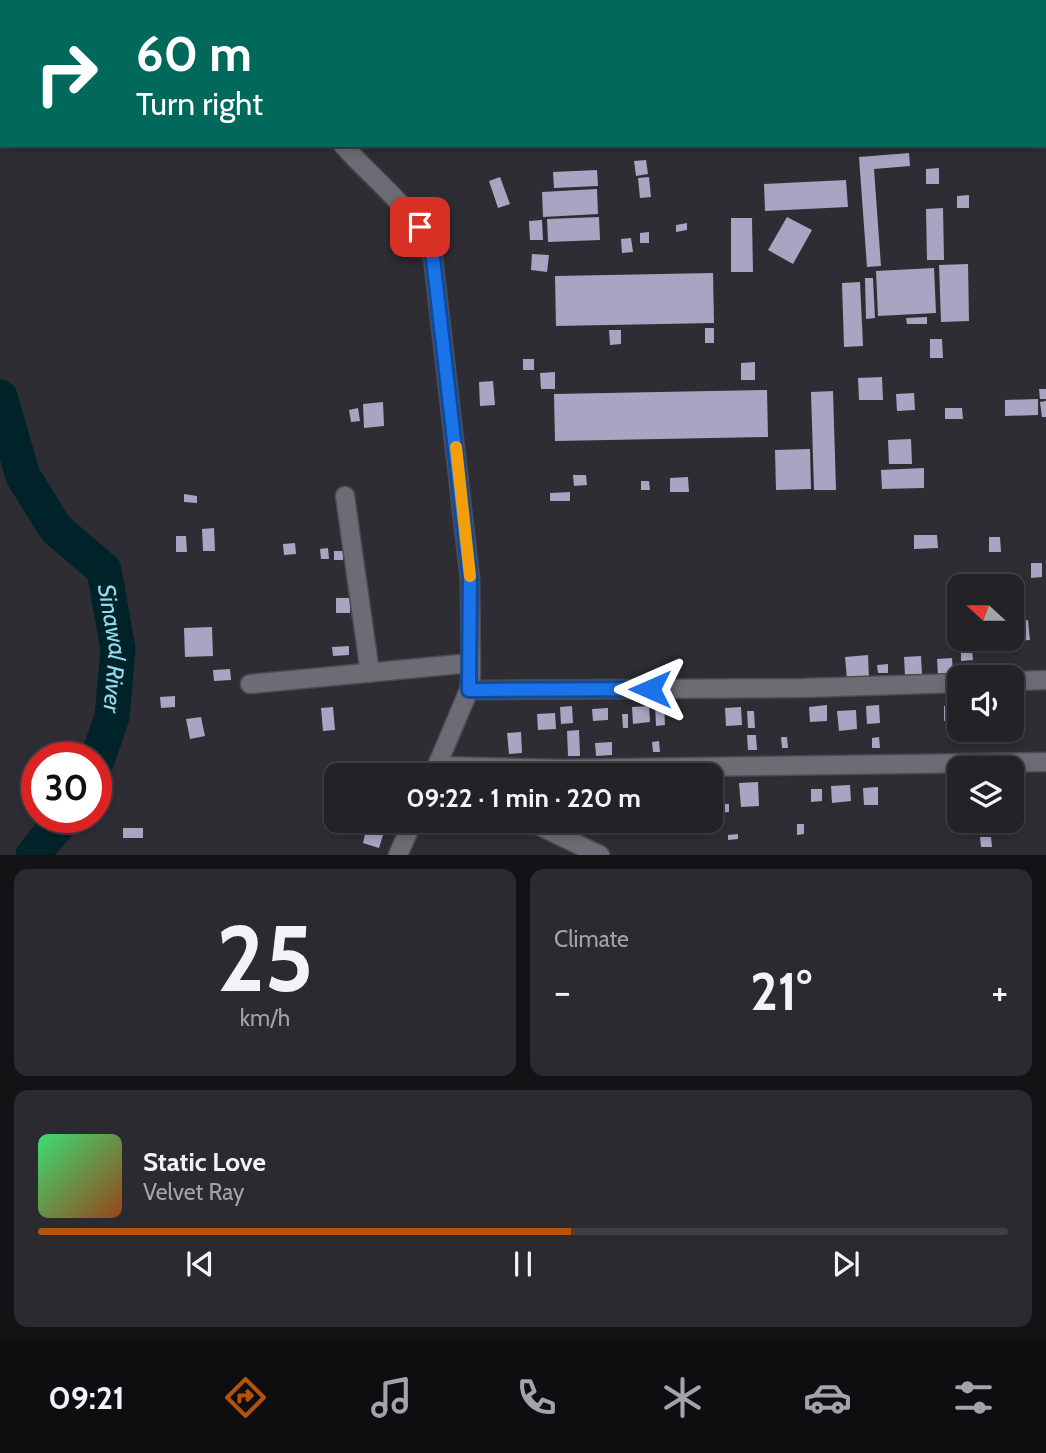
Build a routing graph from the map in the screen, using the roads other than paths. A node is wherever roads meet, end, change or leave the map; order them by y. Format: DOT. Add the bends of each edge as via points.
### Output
graph roads {
  1 [pos="345,147"];
  2 [pos="345,496"];
  3 [pos="471,663"];
  4 [pos="370,673"];
  5 [pos="1046,680"];
  6 [pos="1024,681"];
  7 [pos="947,683"];
  8 [pos="250,684"];
  9 [pos="469,690"];
  10 [pos="1046,762"];
  11 [pos="438,763"];
  12 [pos="723,767"];
  13 [pos="408,833"];
  14 [pos="554,833"];
  15 [pos="398,855"];
  16 [pos="600,855"];
  1 -- 3 [label="street" via="405,206 433,258 468,553"];
  2 -- 4 [label="street"];
  3 -- 4 [label="street"];
  3 -- 9 [label="street"];
  4 -- 8 [label="street"];
  5 -- 6 [label="street"];
  7 -- 9 [label="street"];
  9 -- 11 [label="street"];
  10 -- 12 [label="street"];
  13 -- 15 [label="street"];
  14 -- 16 [label="street"];
}
